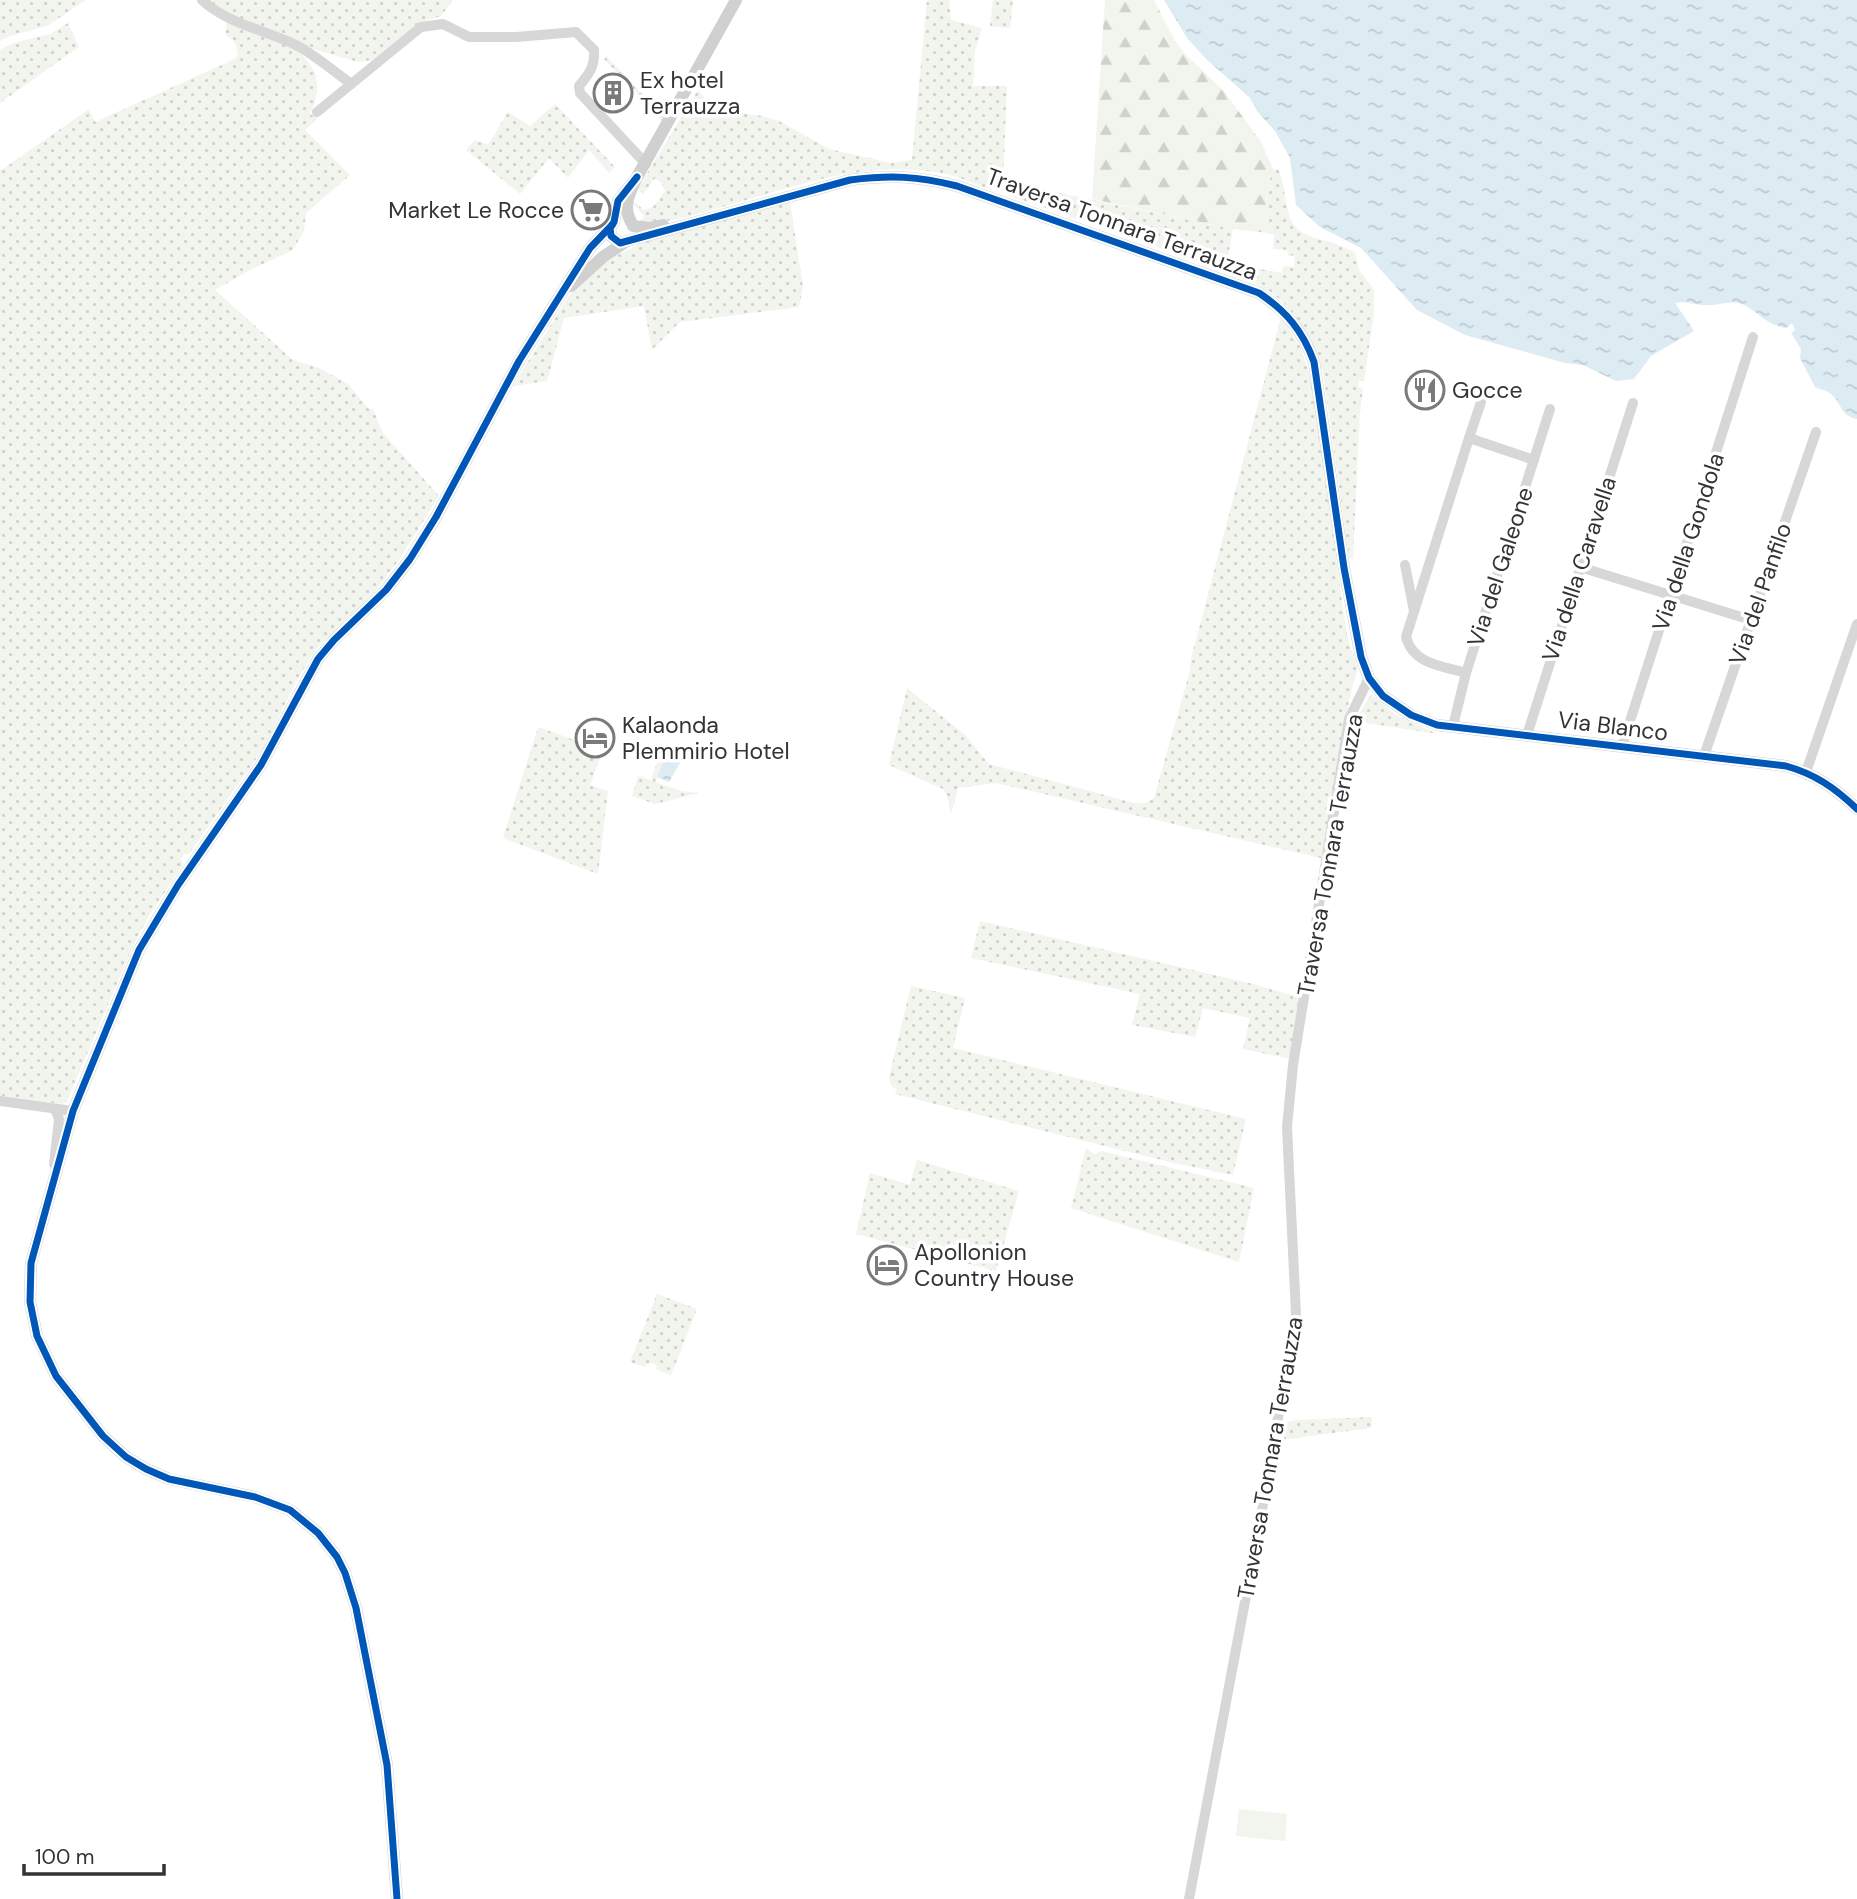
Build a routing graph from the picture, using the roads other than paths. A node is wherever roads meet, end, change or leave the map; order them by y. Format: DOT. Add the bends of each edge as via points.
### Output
graph roads {
  1 [pos="202,0"];
  2 [pos="736,0"];
  3 [pos="350,83"];
  4 [pos="317,112"];
  5 [pos="646,164"];
  6 [pos="638,177"];
  7 [pos="695,222"];
  8 [pos="613,223"];
  9 [pos="632,224"];
  10 [pos="627,242"];
  11 [pos="561,296"];
  12 [pos="1753,337"];
  13 [pos="1481,402"];
  14 [pos="1633,403"];
  15 [pos="1550,409"];
  16 [pos="1816,432"];
  17 [pos="1469,438"];
  18 [pos="1534,460"];
  19 [pos="1405,565"];
  20 [pos="1580,567"];
  21 [pos="1671,595"];
  22 [pos="1414,612"];
  23 [pos="1751,620"];
  24 [pos="1857,624"];
  25 [pos="1466,673"];
  26 [pos="1369,678"];
  27 [pos="1453,726"];
  28 [pos="1527,735"];
  29 [pos="1622,746"];
  30 [pos="1704,756"];
  31 [pos="1807,772"];
  32 [pos="1857,808"];
  33 [pos="0,1101"];
  34 [pos="55,1109"];
  35 [pos="73,1111"];
  36 [pos="52,1182"];
  37 [pos="397,1899"];
  38 [pos="1189,1899"];
  1 -- 3 [label="street" via="215,11 295,45"];
  2 -- 5 [label="street"];
  3 -- 4 [label="street"];
  3 -- 5 [label="street" via="421,27 434,23 470,37 576,32 594,50 594,63 579,86 580,93"];
  5 -- 6 [label="street"];
  6 -- 8 [label="street" via="618,201"];
  6 -- 9 [label="street" via="626,204"];
  7 -- 9 [label="street" via="649,228"];
  7 -- 10 [label="street"];
  7 -- 26 [label="street, Traversa Tonnara Terrauzza" via="850,180 888,175 929,179 1259,293 1292,321 1314,362 1352,617"];
  8 -- 9 [label="street" via="624,219"];
  8 -- 10 [label="street" via="611,236 616,242"];
  8 -- 11 [label="street" via="590,248"];
  9 -- 10 [label="street" via="634,234"];
  10 -- 11 [label="street"];
  11 -- 35 [label="street" via="519,361 410,559 318,659 261,765 161,912 116,1002"];
  12 -- 21 [label="street, Via della Gondola"];
  13 -- 17 [label="street"];
  14 -- 20 [label="street, Via della Caravella"];
  15 -- 18 [label="street, Via del Galeone"];
  16 -- 23 [label="street, Via del Panfilo"];
  17 -- 18 [label="street"];
  17 -- 22 [label="street"];
  18 -- 25 [label="street, Via del Galeone"];
  19 -- 22 [label="street"];
  20 -- 21 [label="street"];
  20 -- 28 [label="street, Via della Caravella"];
  21 -- 23 [label="street"];
  21 -- 29 [label="street, Via della Gondola"];
  22 -- 25 [label="street" via="1406,636 1413,652 1425,661"];
  23 -- 30 [label="street, Via del Panfilo"];
  24 -- 31 [label="street"];
  25 -- 27 [label="street, Via del Galeone"];
  26 -- 27 [label="street, Via Blanco" via="1383,696 1411,715"];
  26 -- 38 [label="street, Traversa Tonnara Terrauzza" via="1349,719 1293,1065 1287,1127 1296,1314"];
  27 -- 28 [label="street, Via Blanco"];
  28 -- 29 [label="street, Via Blanco"];
  29 -- 30 [label="street, Via Blanco"];
  30 -- 31 [label="street, Via Blanco"];
  31 -- 32 [label="street, Via Blanco"];
  33 -- 34 [label="street"];
  34 -- 35 [label="street"];
  34 -- 36 [label="street" via="59,1119"];
  35 -- 36 [label="street"];
  36 -- 37 [label="street" via="31,1264 30,1302 37,1336 71,1397 103,1436 146,1469 290,1510 318,1533 345,1573 387,1765"];
}
